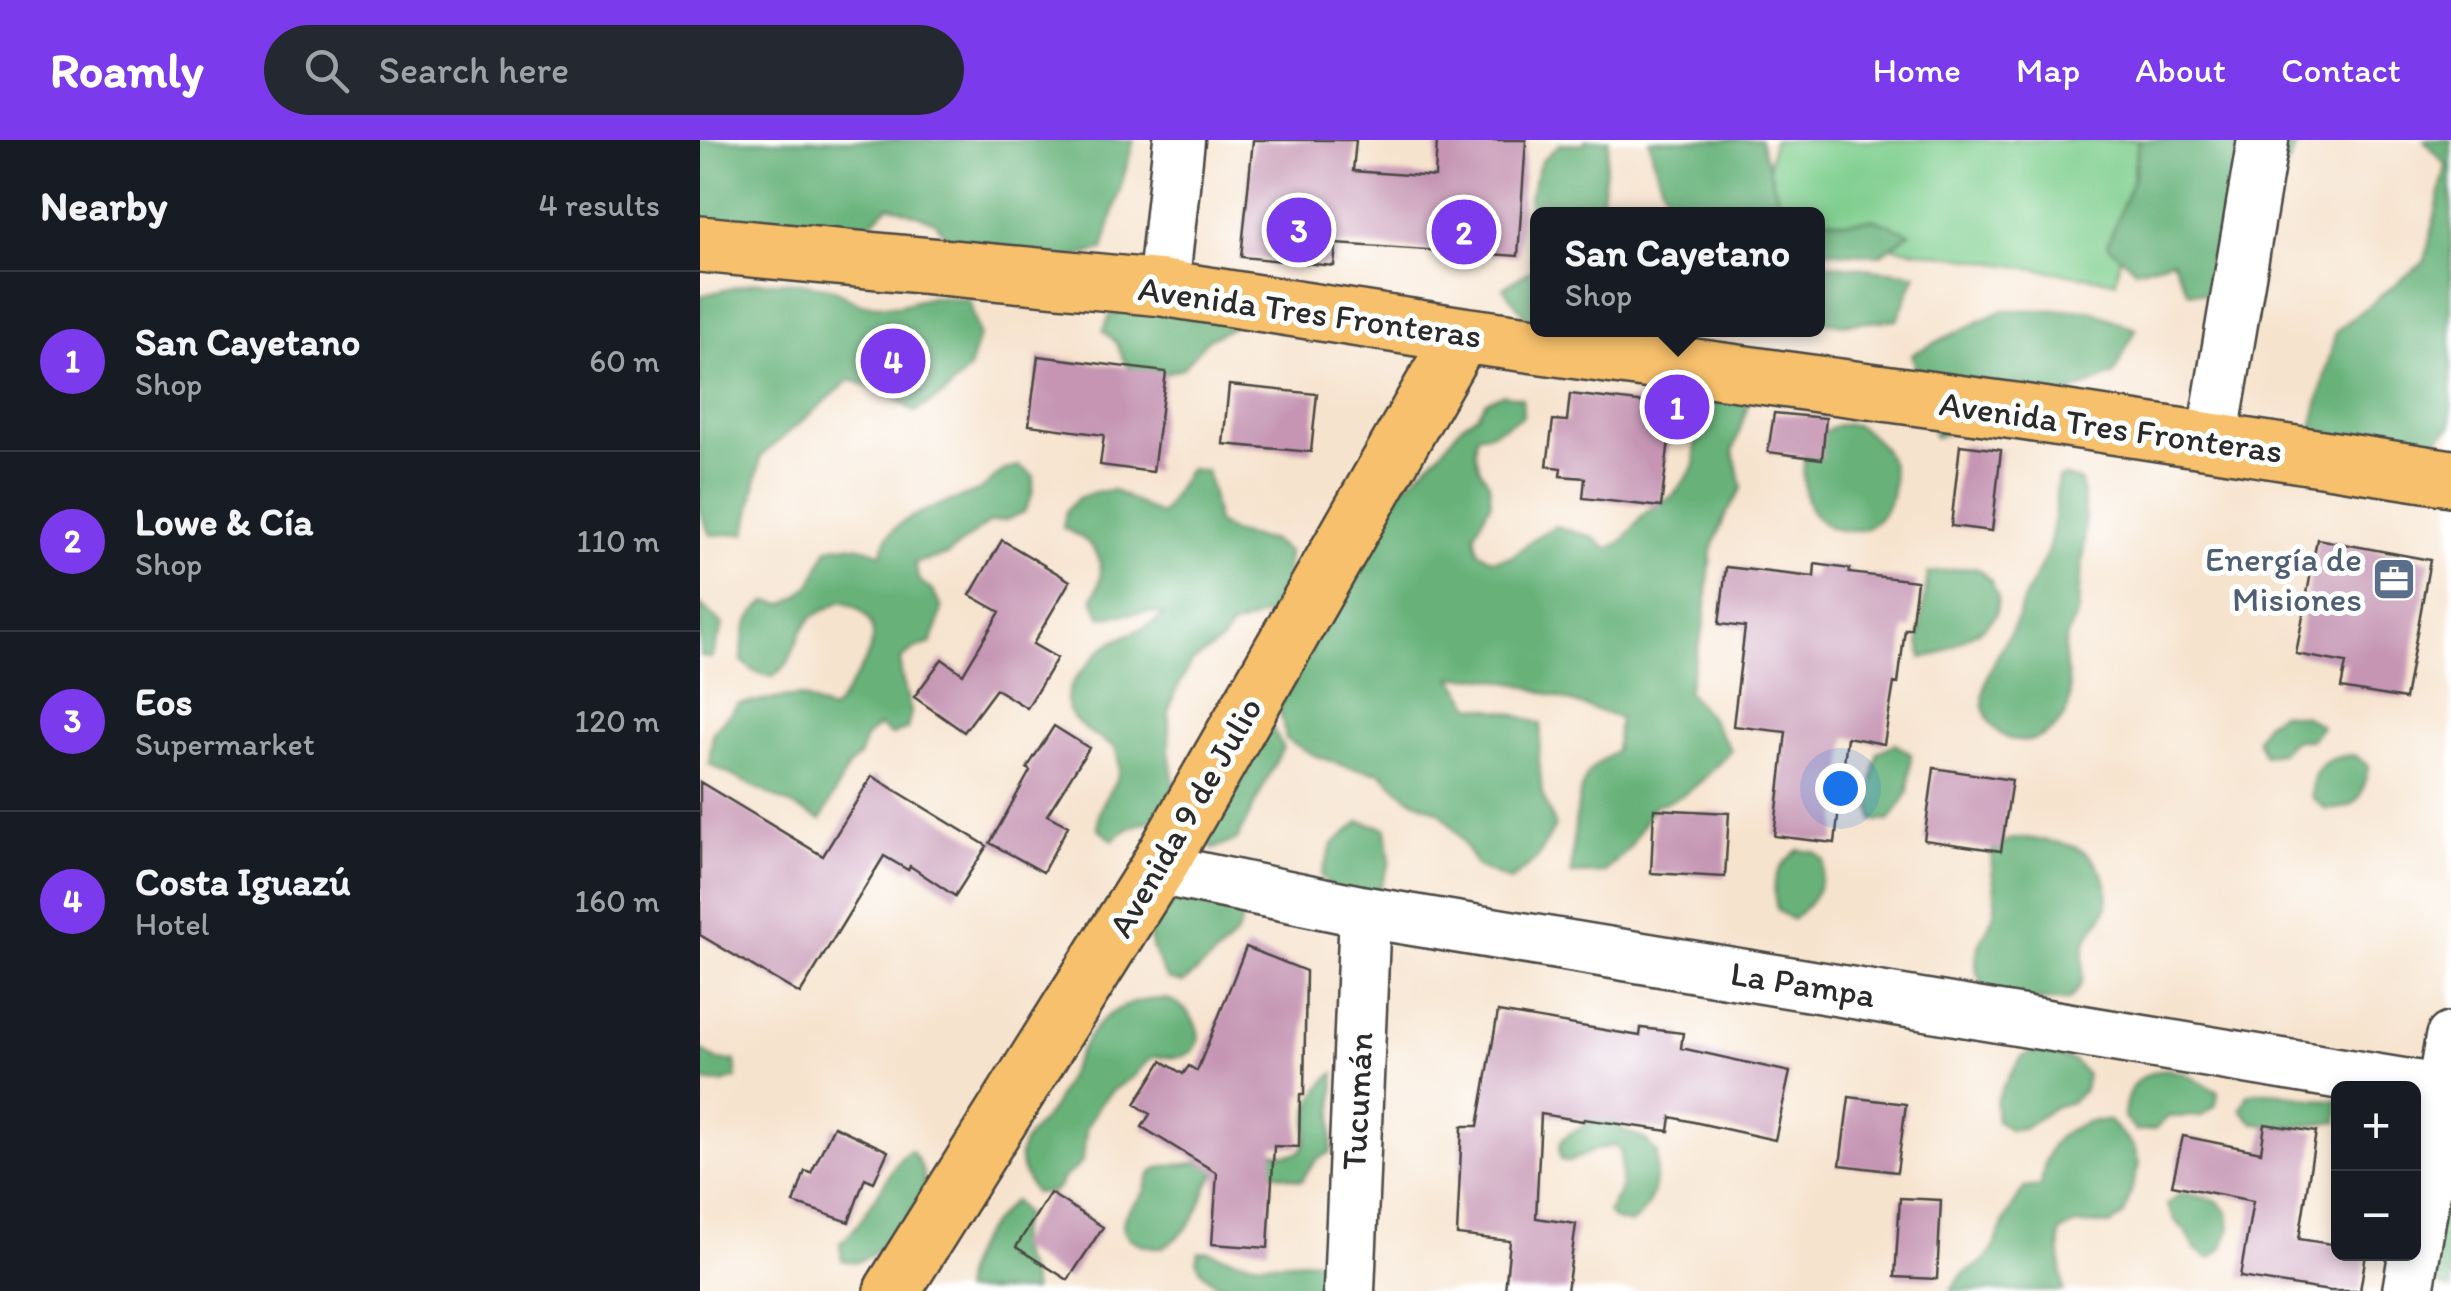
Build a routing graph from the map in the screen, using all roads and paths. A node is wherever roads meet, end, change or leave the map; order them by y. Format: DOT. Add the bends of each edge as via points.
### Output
graph roads {
  1 [pos="1179,140"];
  2 [pos="2263,140"];
  3 [pos="700,244"];
  4 [pos="1163,288"];
  5 [pos="1462,335"];
  6 [pos="2212,441"];
  7 [pos="2451,478"];
  8 [pos="1157,870"];
  9 [pos="1365,912"];
  10 [pos="2451,1038"];
  11 [pos="2446,1091"];
  12 [pos="892,1291"];
  13 [pos="1348,1291"];
  14 [pos="2408,1291"];
  1 -- 4 [label="street"];
  2 -- 6 [label="street"];
  3 -- 4 [label="main road, Avenida Tres Fronteras"];
  4 -- 5 [label="main road, Avenida Tres Fronteras"];
  5 -- 6 [label="main road, Avenida Tres Fronteras"];
  5 -- 8 [label="main road, Avenida 9 de Julio"];
  6 -- 7 [label="main road, Avenida Tres Fronteras"];
  8 -- 9 [label="street, La Pampa"];
  8 -- 12 [label="main road, Avenida 9 de Julio"];
  9 -- 11 [label="street, La Pampa"];
  9 -- 13 [label="street, Tucumán"];
  10 -- 11 [label="street"];
  11 -- 14 [label="street"];
}
